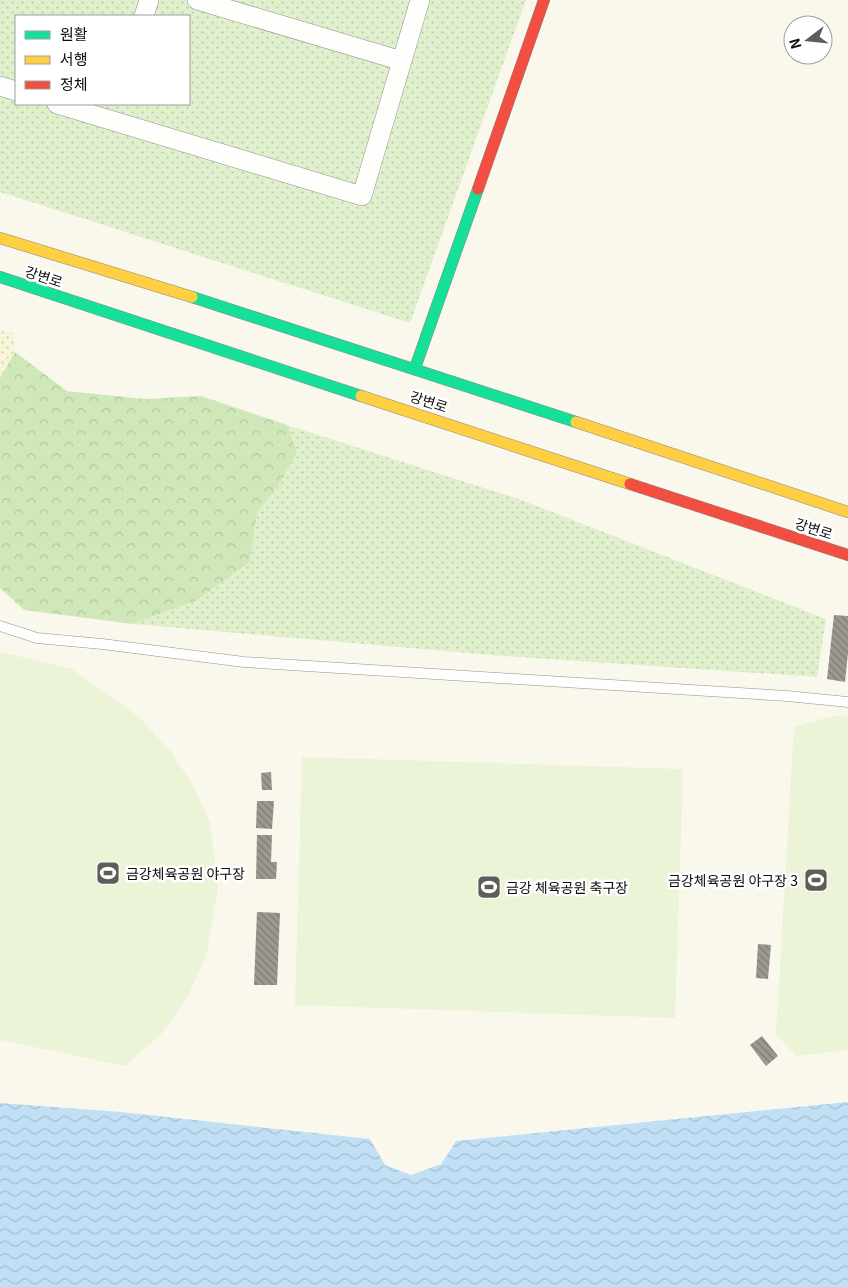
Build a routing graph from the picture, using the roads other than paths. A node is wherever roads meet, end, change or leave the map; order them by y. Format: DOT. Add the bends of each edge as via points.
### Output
graph roads {
  1 [pos="149,0"];
  2 [pos="197,0"];
  3 [pos="420,0"];
  4 [pos="544,0"];
  5 [pos="144,15"];
  6 [pos="402,61"];
  7 [pos="0,86"];
  8 [pos="15,91"];
  9 [pos="64,105"];
  10 [pos="113,112"];
  11 [pos="0,238"];
  12 [pos="0,277"];
  13 [pos="415,368"];
  14 [pos="848,512"];
  15 [pos="848,555"];
  16 [pos="0,626"];
  17 [pos="848,702"];
  1 -- 5 [label="street"];
  2 -- 6 [label="street"];
  3 -- 6 [label="street"];
  4 -- 13 [label="street"];
  6 -- 10 [label="street" via="362,196"];
  7 -- 8 [label="street"];
  9 -- 10 [label="street"];
  11 -- 13 [label="street, 강변로"];
  12 -- 15 [label="street, 강변로"];
  13 -- 14 [label="street, 강변로"];
  16 -- 17 [label="lane" via="37,638 244,662"];
}
